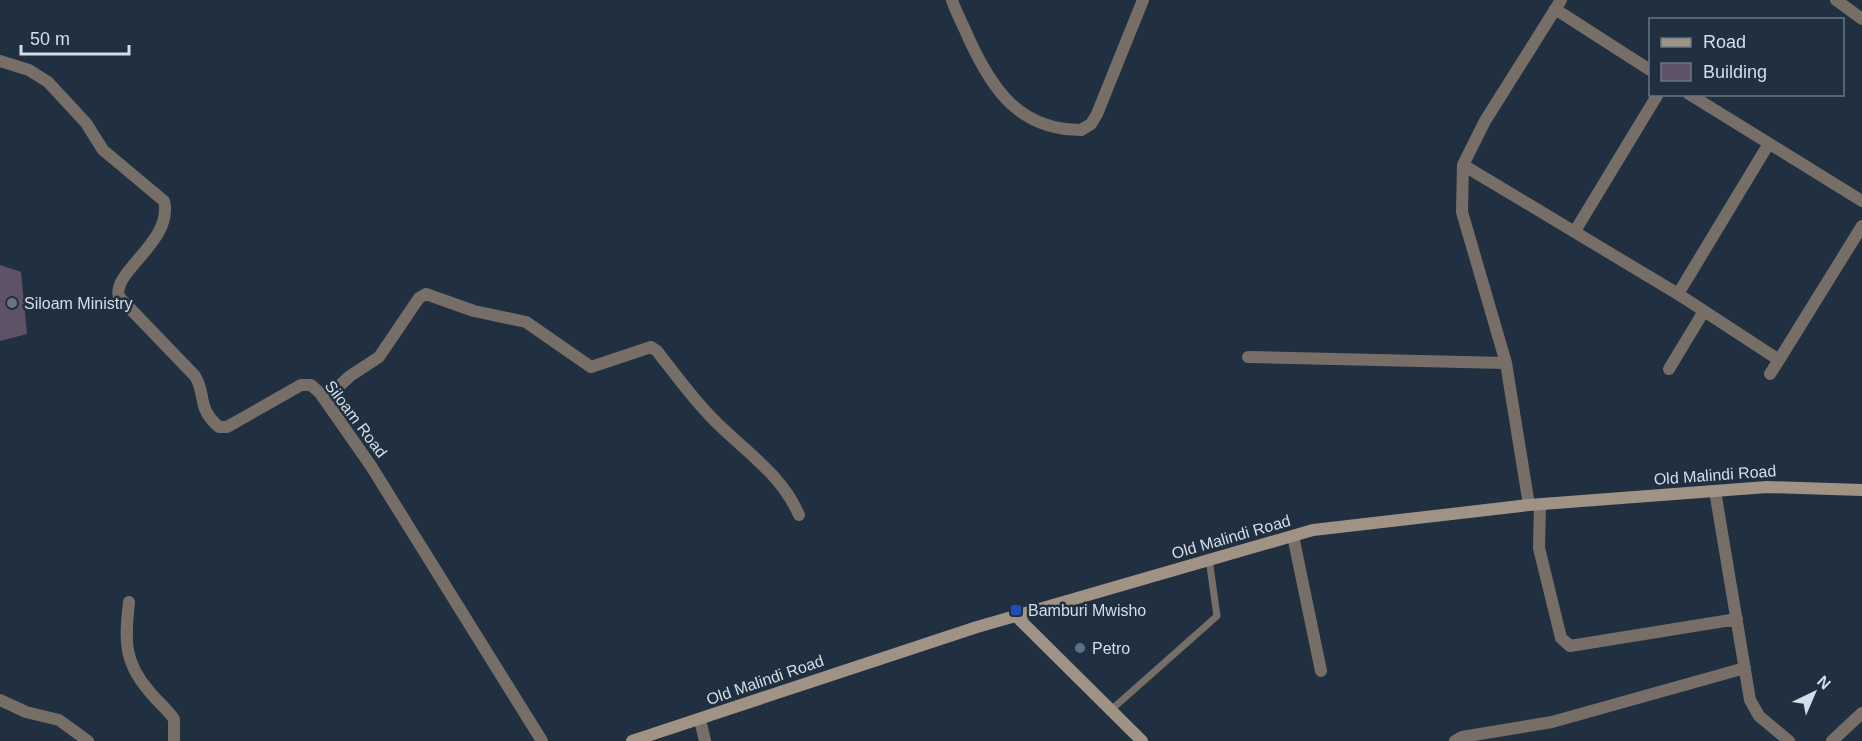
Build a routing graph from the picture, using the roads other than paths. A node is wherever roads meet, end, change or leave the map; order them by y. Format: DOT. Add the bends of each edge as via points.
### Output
graph roads {
  1 [pos="952,0"];
  2 [pos="1143,0"];
  3 [pos="1839,1"];
  4 [pos="1558,5"];
  5 [pos="1862,19"];
  6 [pos="0,61"];
  7 [pos="1649,69"];
  8 [pos="1657,96"];
  9 [pos="1692,96"];
  10 [pos="1768,146"];
  11 [pos="1463,165"];
  12 [pos="1862,201"];
  13 [pos="1862,226"];
  14 [pos="1575,231"];
  15 [pos="1677,294"];
  16 [pos="1704,311"];
  17 [pos="1248,357"];
  18 [pos="1779,360"];
  19 [pos="1506,363"];
  20 [pos="1668,369"];
  21 [pos="1770,374"];
  22 [pos="325,399"];
  23 [pos="1862,490"];
  24 [pos="1715,491"];
  25 [pos="1535,505"];
  26 [pos="799,514"];
  27 [pos="1293,536"];
  28 [pos="1209,559"];
  29 [pos="129,602"];
  30 [pos="1016,616"];
  31 [pos="1737,619"];
  32 [pos="1745,668"];
  33 [pos="1320,671"];
  34 [pos="0,700"];
  35 [pos="1111,710"];
  36 [pos="1862,713"];
  37 [pos="700,720"];
  38 [pos="88,741"];
  39 [pos="174,741"];
  40 [pos="542,741"];
  41 [pos="632,741"];
  42 [pos="705,741"];
  43 [pos="1142,741"];
  44 [pos="1455,741"];
  45 [pos="1789,741"];
  46 [pos="1832,741"];
  1 -- 2 [label="street" via="981,65 1004,99 1024,115 1073,130 1087,128 1097,114"];
  3 -- 5 [label="street"];
  4 -- 7 [label="street"];
  4 -- 11 [label="street" via="1485,122"];
  6 -- 22 [label="street, Siloam Road" via="29,70 48,82 86,123 103,150 164,201 165,213 153,242 119,282 117,292 195,376 200,385 201,404 216,425 226,427 302,385 310,386"];
  8 -- 14 [label="street"];
  9 -- 10 [label="street"];
  10 -- 12 [label="street"];
  10 -- 15 [label="street"];
  11 -- 14 [label="street"];
  11 -- 19 [label="street" via="1462,212"];
  13 -- 18 [label="street"];
  14 -- 15 [label="street"];
  15 -- 16 [label="street"];
  16 -- 18 [label="street"];
  16 -- 20 [label="street"];
  17 -- 19 [label="street"];
  18 -- 21 [label="street"];
  19 -- 25 [label="street"];
  22 -- 26 [label="street" via="379,357 419,298 426,294 474,311 526,322 591,367 651,347 715,421 772,473"];
  22 -- 40 [label="street, Siloam Road" via="372,466"];
  23 -- 24 [label="main road, Old Malindi Road" via="1779,486"];
  24 -- 25 [label="main road, Old Malindi Road"];
  24 -- 31 [label="street"];
  25 -- 27 [label="main road, Old Malindi Road" via="1336,526"];
  25 -- 31 [label="street" via="1539,548 1566,645"];
  27 -- 28 [label="main road, Old Malindi Road"];
  27 -- 33 [label="street"];
  28 -- 30 [label="main road, Old Malindi Road"];
  28 -- 35 [label="lane" via="1217,616"];
  29 -- 39 [label="street" via="126,631 130,662 141,682 174,719"];
  30 -- 35 [label="main road"];
  30 -- 37 [label="main road, Old Malindi Road"];
  31 -- 32 [label="street"];
  32 -- 44 [label="street" via="1551,722"];
  32 -- 45 [label="street" via="1753,709"];
  34 -- 38 [label="street" via="26,712 59,720"];
  35 -- 43 [label="main road"];
  36 -- 46 [label="street"];
  37 -- 41 [label="main road, Old Malindi Road"];
  37 -- 42 [label="street"];
}
